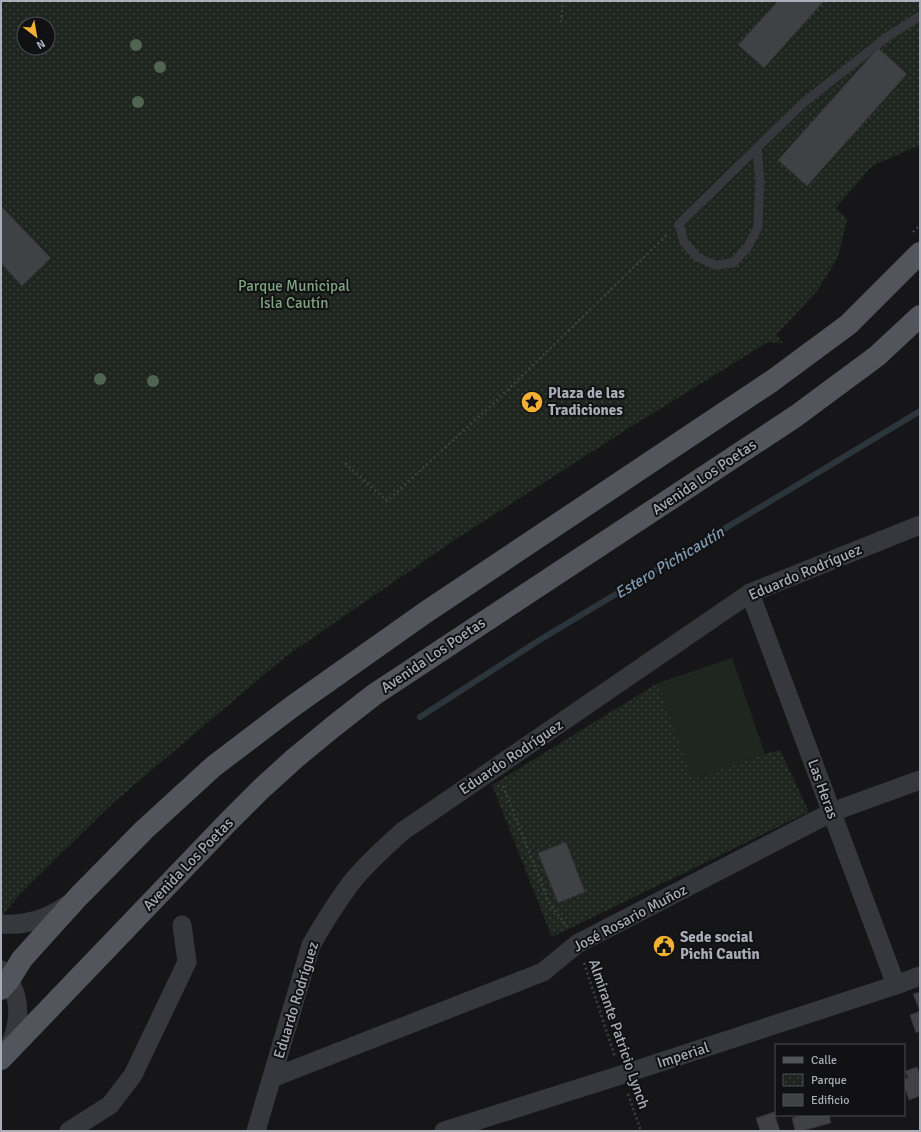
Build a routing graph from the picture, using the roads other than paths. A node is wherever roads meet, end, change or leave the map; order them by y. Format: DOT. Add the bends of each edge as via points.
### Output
graph roads {
  1 [pos="920,16"];
  2 [pos="757,148"];
  3 [pos="920,253"];
  4 [pos="920,316"];
  5 [pos="920,525"];
  6 [pos="750,592"];
  7 [pos="920,780"];
  8 [pos="832,812"];
  9 [pos="78,897"];
  10 [pos="1,924"];
  11 [pos="182,924"];
  12 [pos="920,976"];
  13 [pos="4,980"];
  14 [pos="896,985"];
  15 [pos="2,1058"];
  16 [pos="272,1078"];
  17 [pos="69,1131"];
  18 [pos="256,1131"];
  19 [pos="444,1131"];
  1 -- 2 [label="lane" via="887,37 802,104"];
  2 -- 2 [label="lane" via="679,224 684,242 697,257 715,265 733,263 748,248 758,227 760,181"];
  3 -- 9 [label="main road" via="849,324 772,381 426,612 220,761 144,830"];
  4 -- 15 [label="main road, Avenida Los Poetas" via="877,356 796,416 375,694 334,726 294,759 229,821"];
  5 -- 6 [label="street, Eduardo Rodríguez"];
  6 -- 8 [label="street, Las Heras"];
  6 -- 16 [label="street, Eduardo Rodríguez" via="403,831 376,855 352,883 311,945"];
  7 -- 8 [label="street, José Rosario Muñoz"];
  8 -- 14 [label="street, Las Heras"];
  8 -- 16 [label="street, José Rosario Muñoz" via="577,944 544,972"];
  9 -- 10 [label="street" via="38,920 23,924"];
  9 -- 13 [label="main road"];
  11 -- 17 [label="street" via="187,962 133,1075 110,1106"];
  12 -- 14 [label="street, Imperial"];
  13 -- 15 [label="street" via="13,987 17,1023 10,1046"];
  14 -- 19 [label="street, Imperial"];
  16 -- 18 [label="street, Eduardo Rodríguez"];
}
